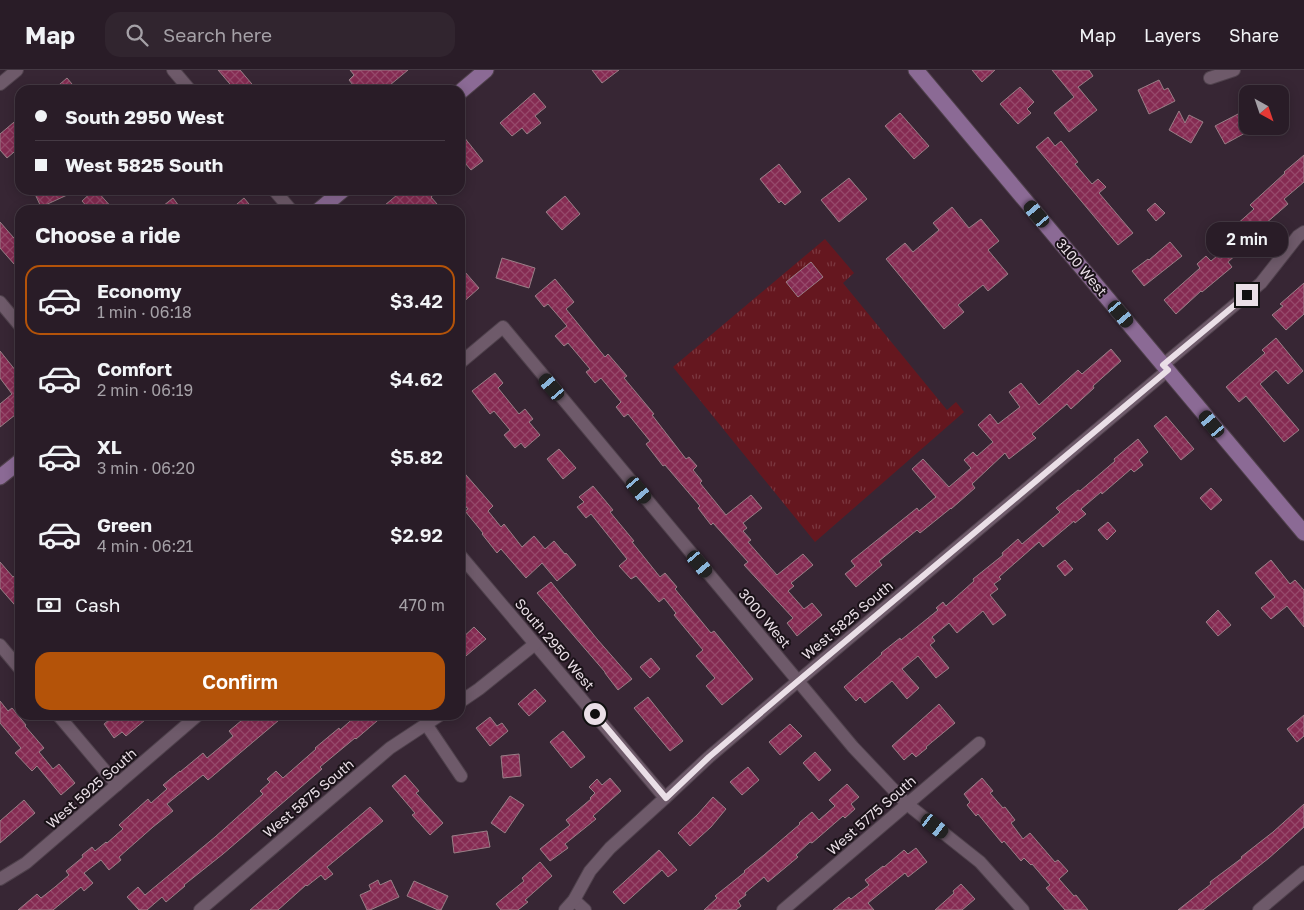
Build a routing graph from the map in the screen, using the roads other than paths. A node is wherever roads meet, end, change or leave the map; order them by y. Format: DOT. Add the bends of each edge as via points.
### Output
graph roads {
  1 [pos="17,70"];
  2 [pos="173,70"];
  3 [pos="486,70"];
  4 [pos="916,70"];
  5 [pos="1234,70"];
  6 [pos="1210,78"];
  7 [pos="0,84"];
  8 [pos="186,85"];
  9 [pos="465,88"];
  10 [pos="278,195"];
  11 [pos="337,195"];
  12 [pos="287,205"];
  13 [pos="325,205"];
  14 [pos="1304,232"];
  15 [pos="0,302"];
  16 [pos="15,320"];
  17 [pos="465,359"];
  18 [pos="1166,368"];
  19 [pos="15,465"];
  20 [pos="0,477"];
  21 [pos="1304,533"];
  22 [pos="465,561"];
  23 [pos="535,644"];
  24 [pos="0,645"];
  25 [pos="15,663"];
  26 [pos="798,681"];
  27 [pos="465,699"];
  28 [pos="62,720"];
  29 [pos="192,720"];
  30 [pos="432,720"];
  31 [pos="426,724"];
  32 [pos="979,744"];
  33 [pos="461,776"];
  34 [pos="117,785"];
  35 [pos="666,798"];
  36 [pos="907,804"];
  37 [pos="1304,872"];
  38 [pos="0,879"];
  39 [pos="574,900"];
  40 [pos="1021,909"];
  41 [pos="200,910"];
  42 [pos="564,910"];
  43 [pos="585,910"];
  44 [pos="783,910"];
  45 [pos="1259,910"];
  1 -- 7 [label="street"];
  2 -- 8 [label="street"];
  3 -- 9 [label="street"];
  4 -- 18 [label="street, 3100 West"];
  5 -- 6 [label="street"];
  10 -- 12 [label="street"];
  11 -- 13 [label="street"];
  14 -- 18 [label="street, West 5825 South" via="1261,283"];
  15 -- 16 [label="street"];
  17 -- 26 [label="street, 3000 West" via="503,327"];
  18 -- 21 [label="street, 3100 West"];
  18 -- 26 [label="street, West 5825 South"];
  19 -- 20 [label="street"];
  22 -- 23 [label="street, South 2950 West"];
  23 -- 27 [label="street"];
  23 -- 35 [label="street, South 2950 West"];
  24 -- 25 [label="street"];
  26 -- 35 [label="street, West 5825 South"];
  26 -- 36 [label="street, 3000 West" via="853,747"];
  28 -- 34 [label="street"];
  29 -- 34 [label="street, West 5925 South"];
  30 -- 31 [label="street, West 5875 South"];
  31 -- 33 [label="street"];
  31 -- 41 [label="street, West 5875 South" via="390,748"];
  32 -- 36 [label="street, West 5775 South"];
  34 -- 38 [label="street, West 5925 South" via="26,863"];
  35 -- 39 [label="street, West 5825 South" via="610,848 590,871"];
  36 -- 40 [label="street, 3000 West" via="980,862"];
  36 -- 44 [label="street, West 5775 South"];
  37 -- 45 [label="street"];
  39 -- 42 [label="street, West 5825 South"];
  39 -- 43 [label="street"];
}
